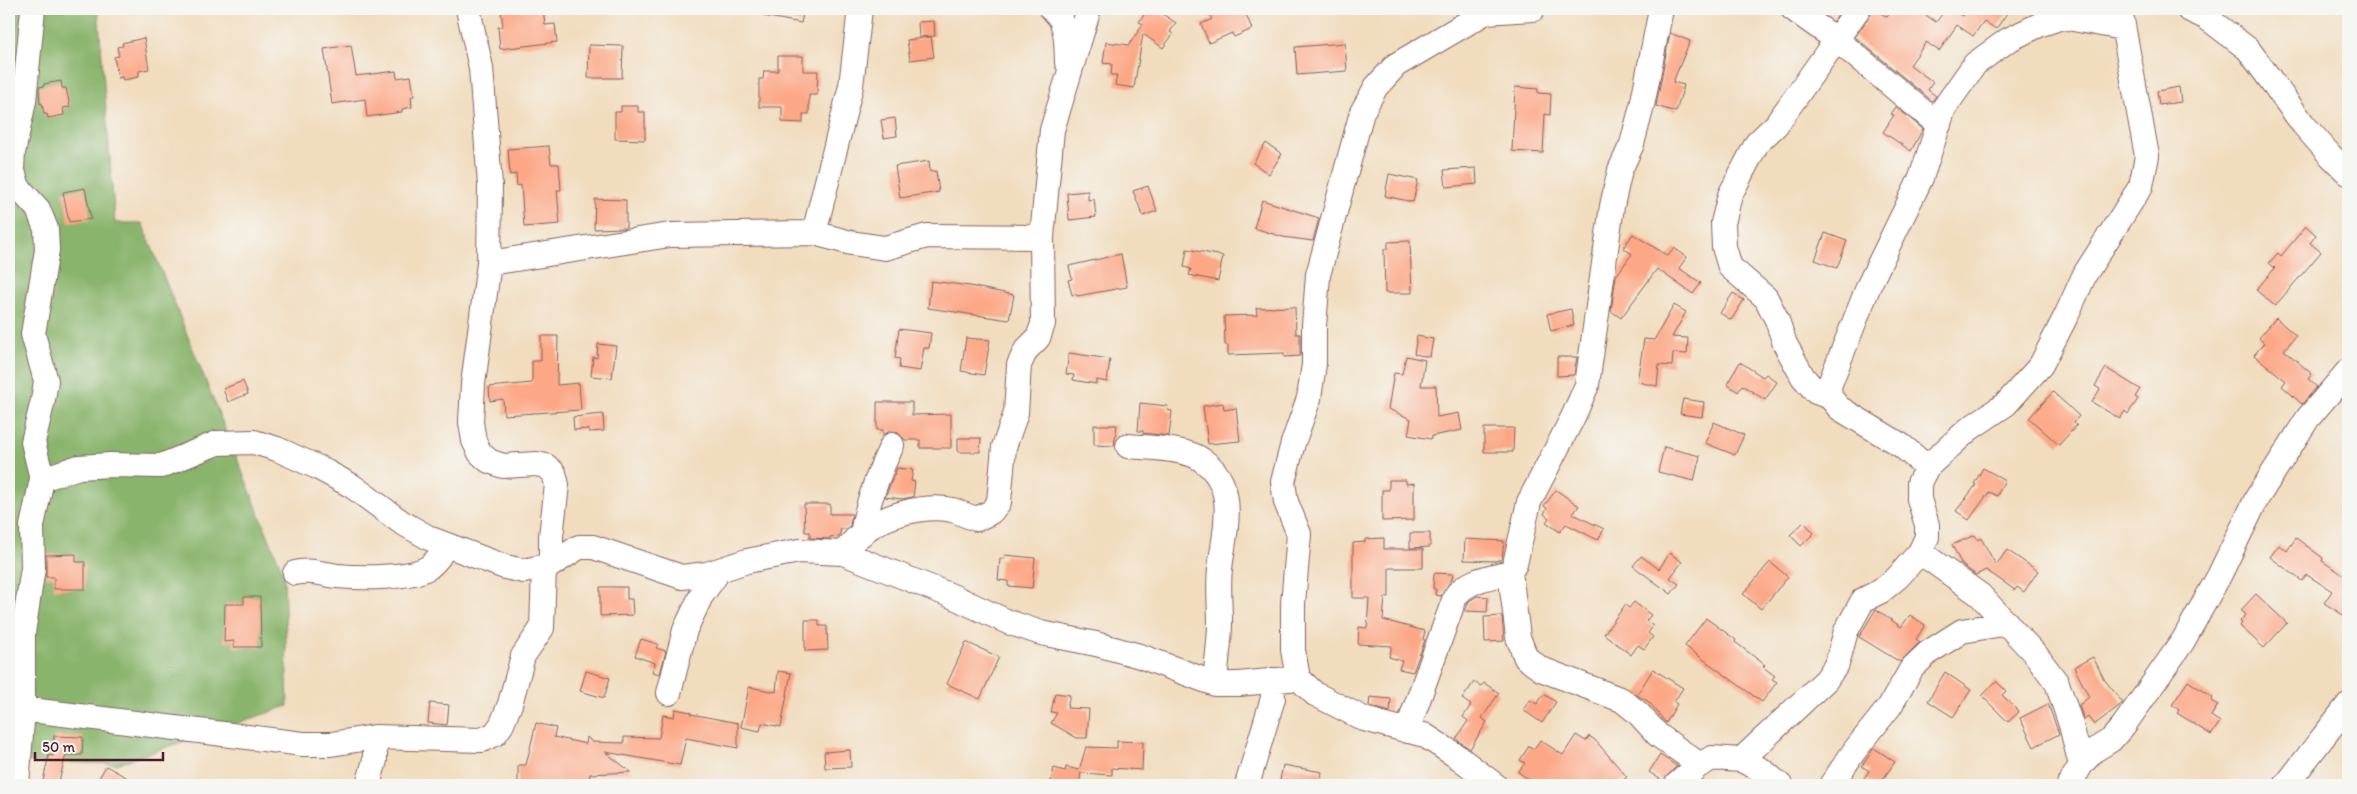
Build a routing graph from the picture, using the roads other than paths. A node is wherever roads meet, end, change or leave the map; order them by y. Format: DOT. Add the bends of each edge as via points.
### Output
graph roads {
  1 [pos="34,9"];
  2 [pos="468,9"];
  3 [pos="860,9"];
  4 [pos="1051,9"];
  5 [pos="1089,9"];
  6 [pos="1533,9"];
  7 [pos="1661,9"];
  8 [pos="1793,9"];
  9 [pos="1858,9"];
  10 [pos="2188,9"];
  11 [pos="1483,11"];
  12 [pos="2122,18"];
  13 [pos="1837,40"];
  14 [pos="1068,78"];
  15 [pos="1939,125"];
  16 [pos="2348,173"];
  17 [pos="814,233"];
  18 [pos="1042,237"];
  19 [pos="489,263"];
  20 [pos="2348,371"];
  21 [pos="1830,397"];
  22 [pos="892,445"];
  23 [pos="1128,446"];
  24 [pos="1927,467"];
  25 [pos="42,479"];
  26 [pos="862,534"];
  27 [pos="445,546"];
  28 [pos="1920,552"];
  29 [pos="843,553"];
  30 [pos="548,566"];
  31 [pos="719,571"];
  32 [pos="1510,572"];
  33 [pos="295,573"];
  34 [pos="2007,623"];
  35 [pos="1298,678"];
  36 [pos="1272,680"];
  37 [pos="1215,684"];
  38 [pos="669,693"];
  39 [pos="2348,705"];
  40 [pos="23,709"];
  41 [pos="1407,731"];
  42 [pos="375,737"];
  43 [pos="1741,760"];
  44 [pos="1700,764"];
  45 [pos="2081,765"];
  46 [pos="17,785"];
  47 [pos="368,785"];
  48 [pos="1247,785"];
  49 [pos="1495,785"];
  50 [pos="1676,785"];
  51 [pos="1780,785"];
  52 [pos="1831,785"];
  53 [pos="2070,785"];
  54 [pos="2286,785"];
  1 -- 25 [label="street" via="24,101 12,168 18,187 38,209 46,229 45,266 33,334 46,381 32,442"];
  2 -- 19 [label="street" via="481,68 490,185"];
  3 -- 17 [label="street" via="851,86"];
  4 -- 14 [label="street" via="1061,17"];
  5 -- 14 [label="street"];
  6 -- 11 [label="street"];
  7 -- 32 [label="street" via="1642,106 1632,144 1620,170 1612,206 1587,385 1529,502 1515,564"];
  8 -- 13 [label="street"];
  9 -- 13 [label="street"];
  10 -- 16 [label="street" via="2207,18 2248,49 2303,124"];
  11 -- 35 [label="street" via="1396,65 1376,87 1362,112 1318,275 1314,364 1309,398 1283,482 1286,502 1299,534 1292,604 1293,650"];
  12 -- 15 [label="street" via="2062,17 2008,40 1975,64 1944,108"];
  12 -- 24 [label="street" via="2147,156 2141,186 2084,274 2041,365 2006,404 1969,429"];
  13 -- 15 [label="street"];
  13 -- 21 [label="street" via="1776,125 1757,143 1730,195 1723,223 1724,247 1730,267 1766,298 1803,377 1816,392"];
  14 -- 18 [label="street" via="1052,130"];
  15 -- 21 [label="street" via="1908,208 1869,285 1829,386"];
  17 -- 18 [label="street" via="884,248 927,236"];
  17 -- 19 [label="street" via="670,235"];
  18 -- 26 [label="street" via="1042,324 1038,338 1026,350 1019,365 1016,413 1003,456 999,502 991,512 978,519 953,511 928,510 878,522"];
  19 -- 30 [label="street" via="473,384 474,441 489,461 503,466 536,464 546,466 554,473 557,484"];
  20 -- 45 [label="street" via="2308,418 2266,483 2183,640 2124,725"];
  21 -- 24 [label="street" via="1839,408 1902,446"];
  22 -- 26 [label="street" via="866,508"];
  23 -- 37 [label="street" via="1200,458 1222,481 1227,524 1220,569"];
  24 -- 28 [label="street" via="1919,483 1919,499 1928,525"];
  25 -- 27 [label="street" via="80,467 161,466 217,443 254,442 278,450 352,486 401,522"];
  25 -- 40 [label="street" via="32,526 33,568 24,633"];
  26 -- 29 [label="street"];
  27 -- 30 [label="street" via="524,571"];
  27 -- 33 [label="street" via="440,558 427,568 399,575 372,578 304,571"];
  28 -- 34 [label="street" via="1980,595"];
  28 -- 43 [label="street" via="1881,591 1863,600 1846,631 1837,664 1826,680"];
  29 -- 31 [label="street" via="800,551 747,561"];
  29 -- 37 [label="street" via="1008,622 1140,656"];
  30 -- 31 [label="street" via="579,547 593,547 682,577"];
  30 -- 42 [label="street" via="542,628 523,656 510,704 495,734 482,740"];
  31 -- 38 [label="street" via="701,596 685,630"];
  32 -- 41 [label="street" via="1468,584 1459,590"];
  32 -- 44 [label="street" via="1518,637 1526,658 1540,669 1622,700 1658,735"];
  34 -- 45 [label="street" via="2057,683"];
  34 -- 52 [label="street" via="1962,631 1929,652 1912,668 1890,706"];
  35 -- 36 [label="street"];
  35 -- 41 [label="street" via="1315,694 1336,706 1364,719"];
  36 -- 37 [label="street"];
  36 -- 48 [label="street" via="1273,698"];
  39 -- 54 [label="street"];
  40 -- 42 [label="street" via="303,744 331,744"];
  40 -- 46 [label="street"];
  41 -- 49 [label="street" via="1424,735"];
  42 -- 47 [label="street" via="375,760"];
  43 -- 44 [label="street" via="1712,758"];
  43 -- 51 [label="street" via="1762,770"];
  44 -- 50 [label="street"];
  45 -- 53 [label="street"];
}
